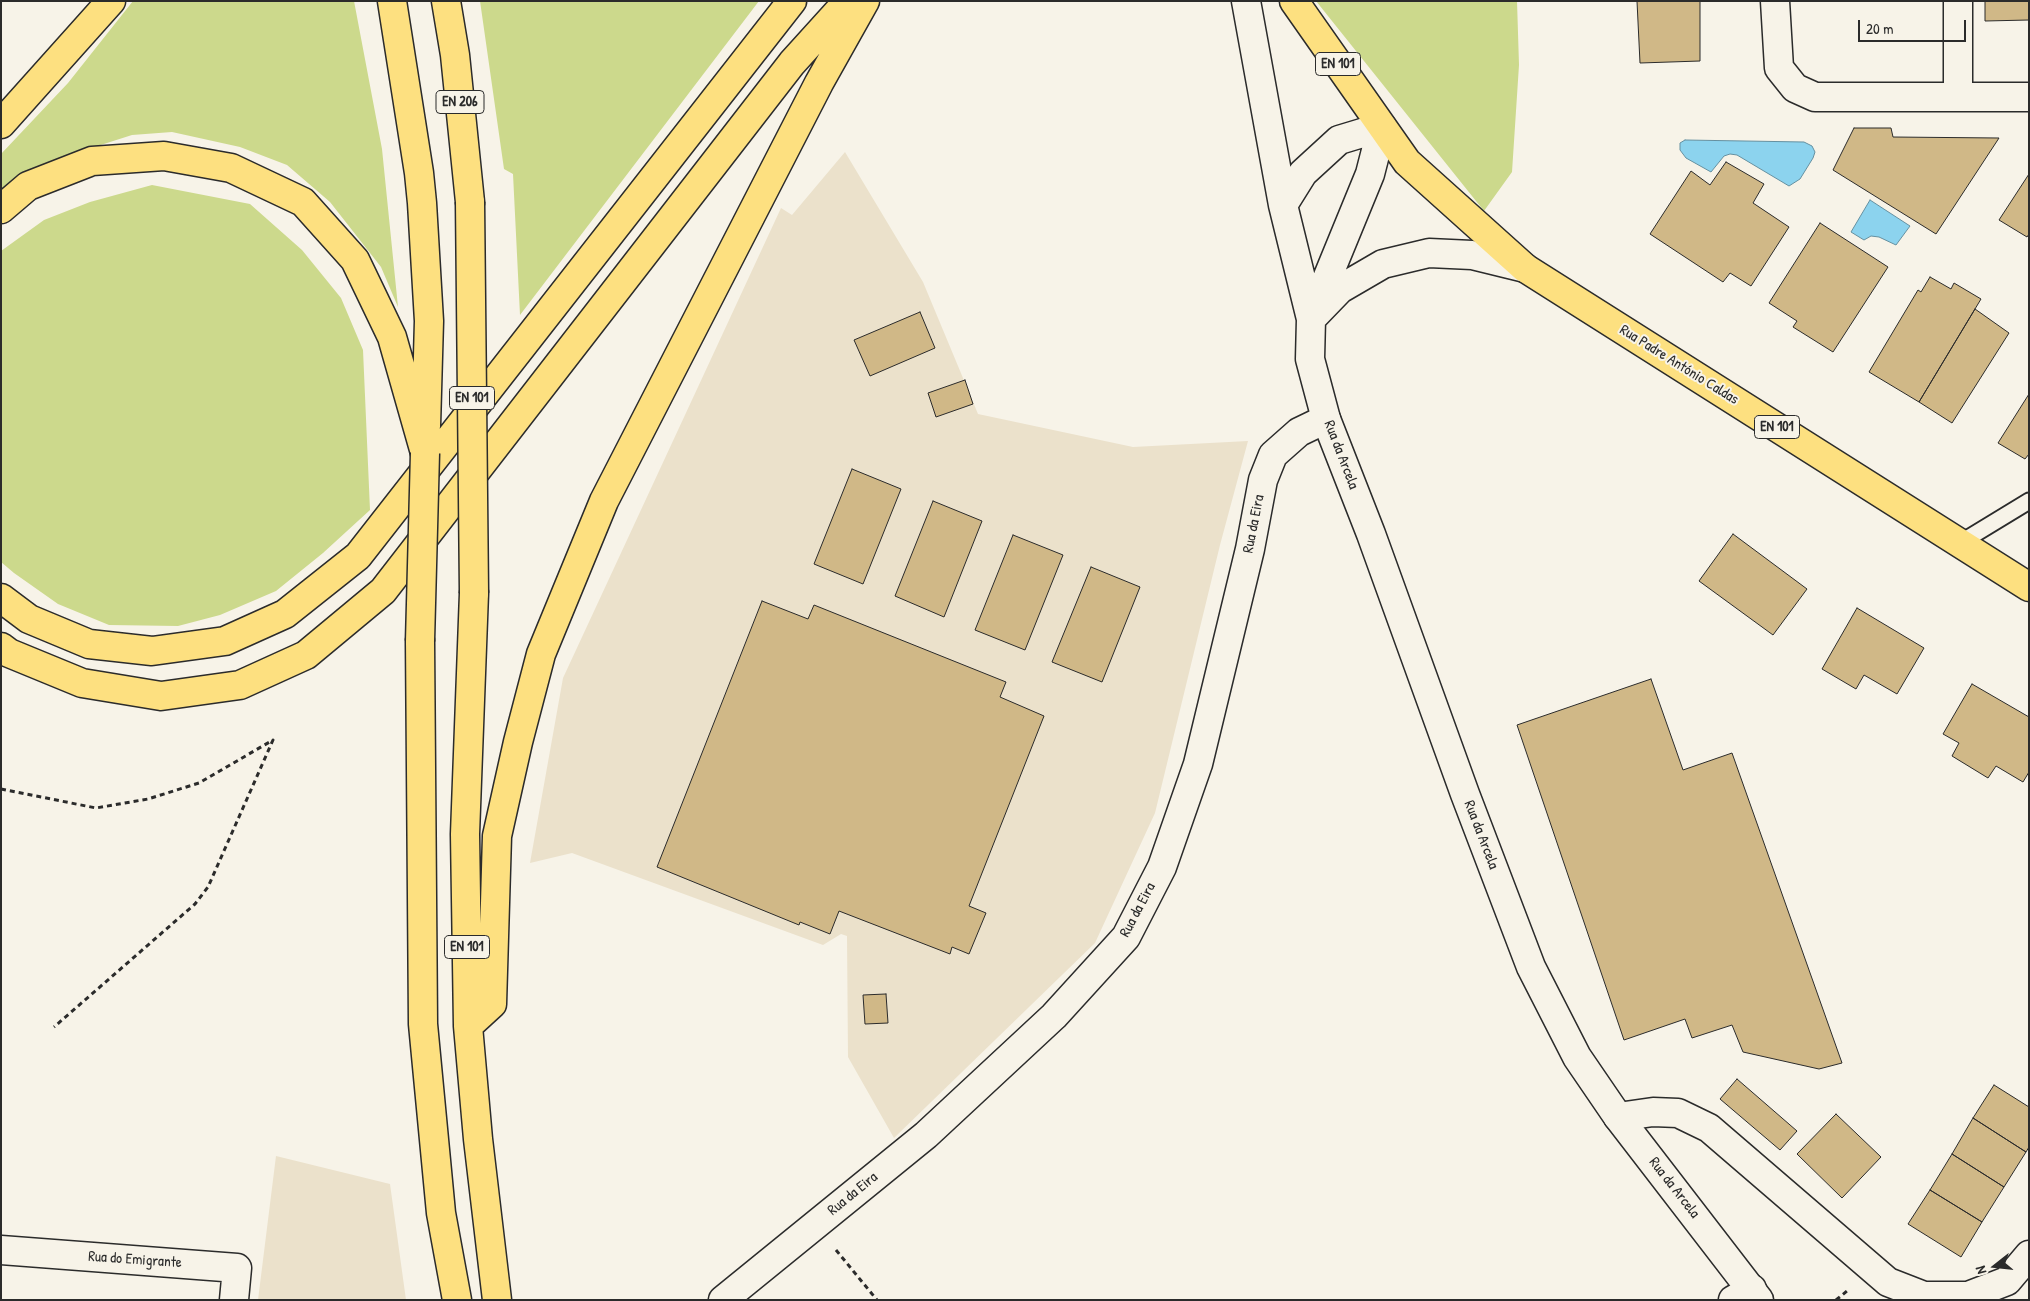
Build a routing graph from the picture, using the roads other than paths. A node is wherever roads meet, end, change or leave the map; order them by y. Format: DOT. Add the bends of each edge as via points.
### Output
graph roads {
  1 [pos="111,1"];
  2 [pos="392,1"];
  3 [pos="446,1"];
  4 [pos="792,1"];
  5 [pos="848,1"];
  6 [pos="865,1"];
  7 [pos="1246,1"];
  8 [pos="1294,1"];
  9 [pos="1775,1"];
  10 [pos="1958,1"];
  11 [pos="1958,97"];
  12 [pos="2029,97"];
  13 [pos="1,124"];
  14 [pos="1382,127"];
  15 [pos="470,202"];
  16 [pos="1283,205"];
  17 [pos="1,209"];
  18 [pos="1525,268"];
  19 [pos="1310,319"];
  20 [pos="1326,419"];
  21 [pos="425,453"];
  22 [pos="2029,501"];
  23 [pos="1960,543"];
  24 [pos="2029,587"];
  25 [pos="1,598"];
  26 [pos="1,647"];
  27 [pos="468,1026"];
  28 [pos="1618,1117"];
  29 [pos="1,1250"];
  30 [pos="2029,1255"];
  31 [pos="1748,1296"];
  32 [pos="1925,1298"];
  33 [pos="1971,1298"];
  34 [pos="234,1300"];
  35 [pos="457,1300"];
  36 [pos="497,1300"];
  37 [pos="724,1300"];
  1 -- 13 [label="main road"];
  2 -- 21 [label="main road, EN 101" via="419,173 429,321"];
  3 -- 15 [label="main road, EN 206" via="455,55"];
  4 -- 25 [label="main road" via="358,556 286,614 225,641 152,651 88,644 29,619"];
  5 -- 26 [label="main road" via="792,63 384,592 306,655 240,685 161,696 82,683"];
  6 -- 27 [label="main road" via="819,83 604,501 542,654 497,836 492,1004"];
  7 -- 16 [label="street"];
  8 -- 14 [label="main road, EN 101"];
  9 -- 11 [label="street" via="1779,68 1795,88 1815,97"];
  10 -- 11 [label="street"];
  11 -- 12 [label="street"];
  14 -- 16 [label="street" via="1339,140 1303,173"];
  14 -- 18 [label="main road, Rua Padre António Caldas / EN 101" via="1407,162"];
  14 -- 19 [label="street" via="1370,174"];
  15 -- 27 [label="main road, EN 101, bridge" via="474,593 465,834"];
  16 -- 19 [label="street"];
  17 -- 21 [label="main road" via="28,186 92,161 164,156 231,168 303,202 355,260 392,337"];
  18 -- 19 [label="street" via="1472,255 1429,253 1383,264 1340,289"];
  18 -- 23 [label="main road, Rua Padre António Caldas / EN 101"];
  19 -- 20 [label="street, Rua da Arcela" via="1310,359"];
  20 -- 28 [label="street, Rua da Arcela" via="1531,967 1576,1057"];
  20 -- 37 [label="street, Rua da Eira" via="1299,432 1273,454 1263,480 1198,764 1162,867 1126,937 1048,1023 926,1135"];
  21 -- 35 [label="main road, EN 101, bridge" via="420,641 423,1024 441,1213"];
  22 -- 23 [label="lane"];
  23 -- 24 [label="main road, Rua Padre António Caldas / EN 101"];
  27 -- 36 [label="main road, EN 101"];
  28 -- 31 [label="street, Rua da Arcela"];
  28 -- 32 [label="street" via="1654,1112 1678,1113 1709,1128 1888,1282"];
  29 -- 34 [label="street, Rua do Emigrante" via="237,1268"];
  30 -- 33 [label="street" via="2007,1281"];
  32 -- 33 [label="street"];
}
